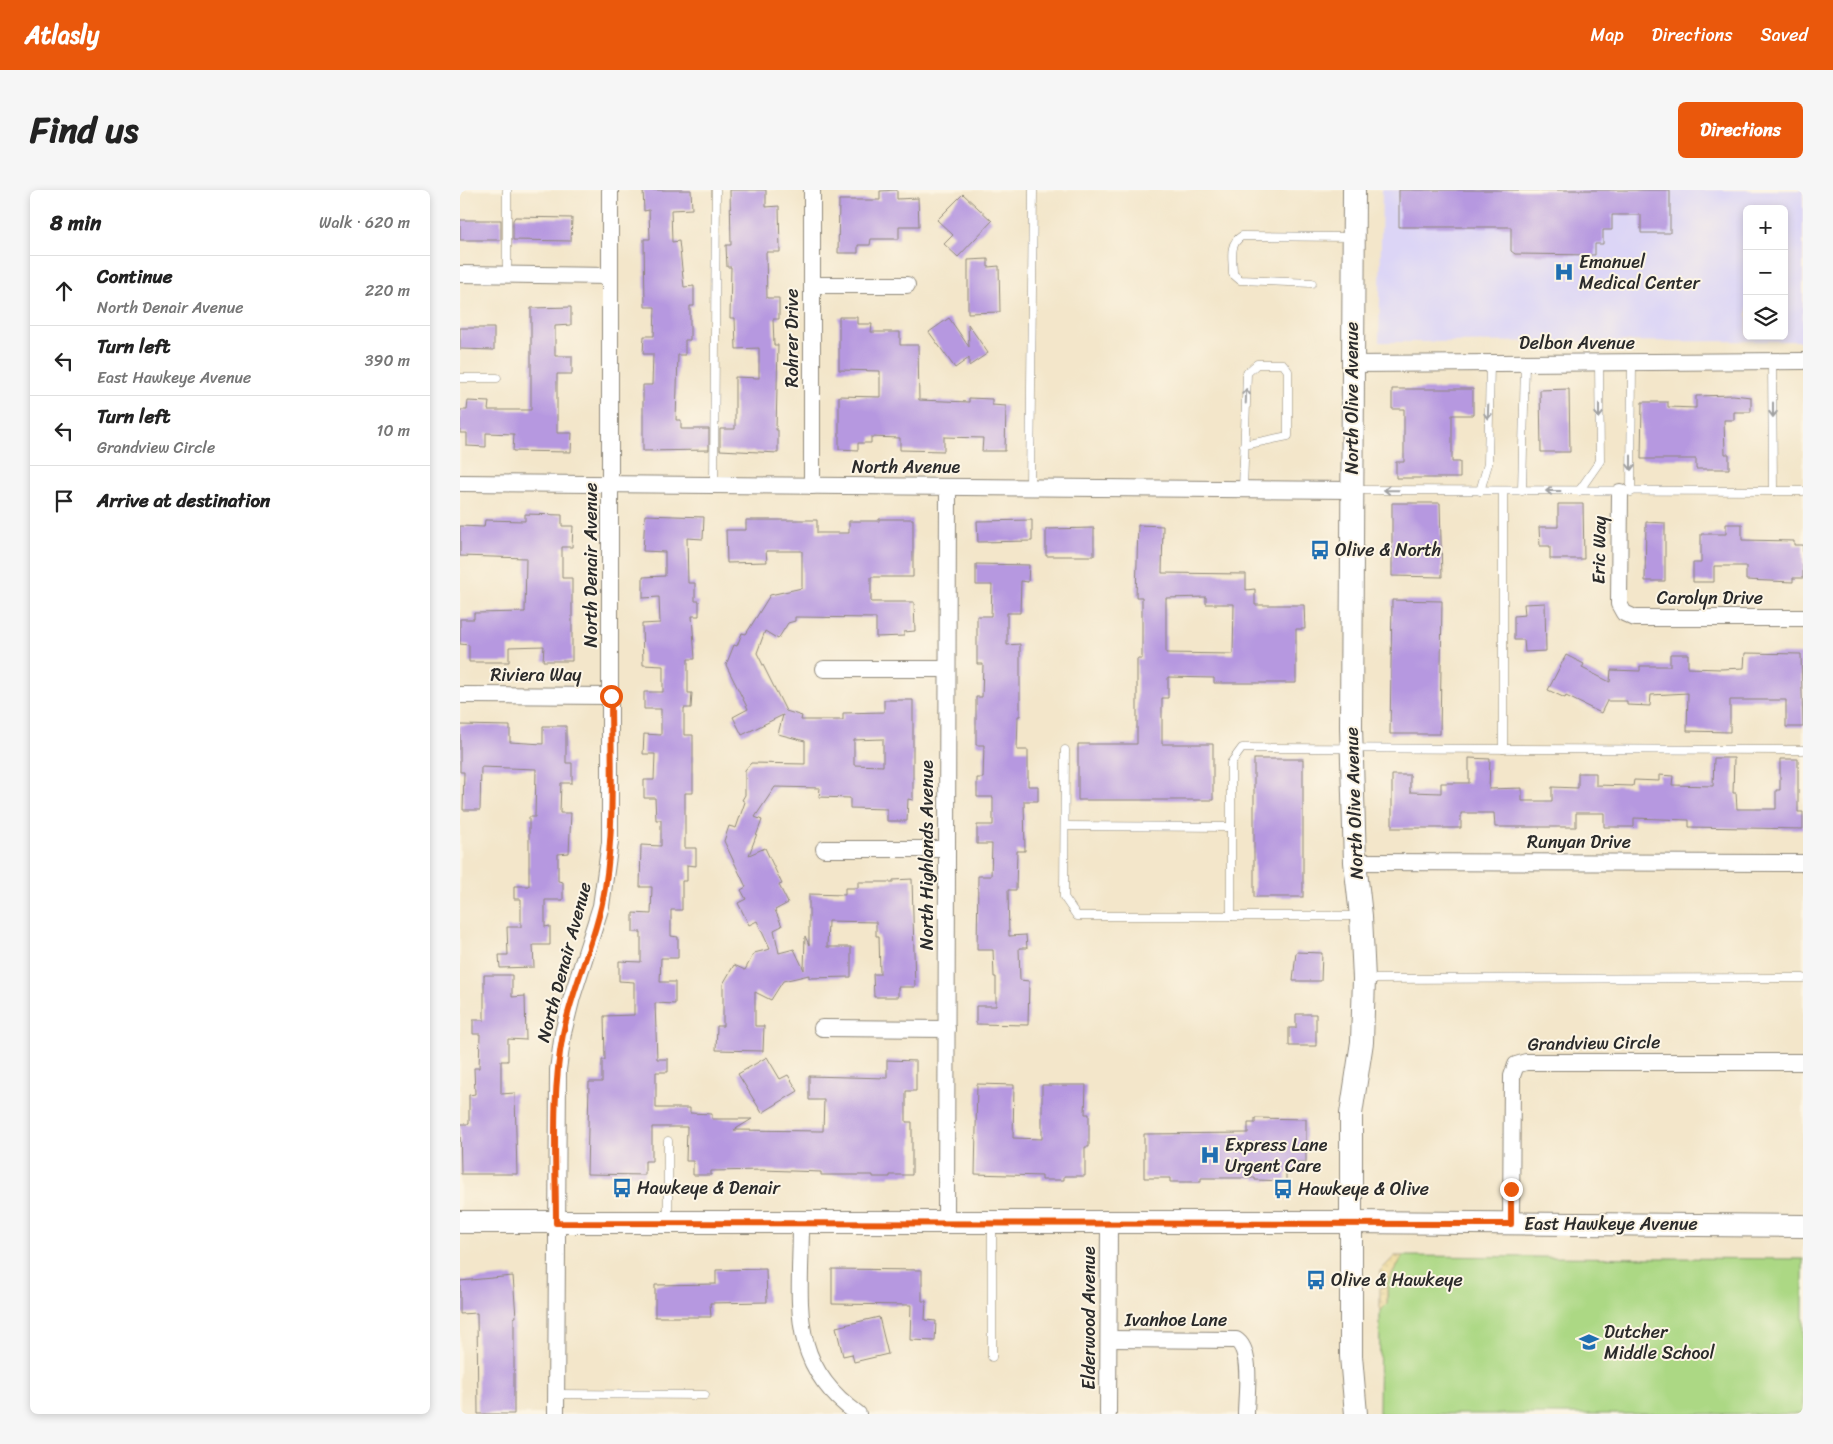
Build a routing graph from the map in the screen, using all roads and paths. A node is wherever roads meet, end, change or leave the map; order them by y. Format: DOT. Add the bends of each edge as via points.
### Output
graph roads {
  1 [pos="507,190"];
  2 [pos="610,190"];
  3 [pos="716,190"];
  4 [pos="812,190"];
  5 [pos="1033,190"];
  6 [pos="1354,190"];
  7 [pos="1353,237"];
  8 [pos="460,274"];
  9 [pos="507,275"];
  10 [pos="610,276"];
  11 [pos="1312,283"];
  12 [pos="812,284"];
  13 [pos="907,285"];
  14 [pos="1772,361"];
  15 [pos="1803,361"];
  16 [pos="1599,362"];
  17 [pos="1632,362"];
  18 [pos="1490,363"];
  19 [pos="1525,363"];
  20 [pos="1352,364"];
  21 [pos="460,378"];
  22 [pos="497,378"];
  23 [pos="1244,444"];
  24 [pos="460,483"];
  25 [pos="610,484"];
  26 [pos="714,485"];
  27 [pos="812,486"];
  28 [pos="948,487"];
  29 [pos="1030,487"];
  30 [pos="1242,489"];
  31 [pos="1351,490"];
  32 [pos="1480,491"];
  33 [pos="1503,491"];
  34 [pos="1522,491"];
  35 [pos="1579,491"];
  36 [pos="1773,491"];
  37 [pos="1803,491"];
  38 [pos="1625,492"];
  39 [pos="1620,609"];
  40 [pos="1803,618"];
  41 [pos="824,669"];
  42 [pos="947,669"];
  43 [pos="460,695"];
  44 [pos="611,696"];
  45 [pos="1351,749"];
  46 [pos="1503,749"];
  47 [pos="1065,750"];
  48 [pos="1803,750"];
  49 [pos="1065,826"];
  50 [pos="1231,827"];
  51 [pos="824,849"];
  52 [pos="947,849"];
  53 [pos="1355,862"];
  54 [pos="1803,863"];
  55 [pos="1231,916"];
  56 [pos="1361,916"];
  57 [pos="1803,978"];
  58 [pos="1364,979"];
  59 [pos="822,1028"];
  60 [pos="947,1029"];
  61 [pos="1803,1062"];
  62 [pos="668,1141"];
  63 [pos="460,1222"];
  64 [pos="1109,1222"];
  65 [pos="1350,1222"];
  66 [pos="556,1223"];
  67 [pos="668,1223"];
  68 [pos="802,1223"];
  69 [pos="946,1223"];
  70 [pos="992,1223"];
  71 [pos="1511,1224"];
  72 [pos="1803,1226"];
  73 [pos="1109,1339"];
  74 [pos="992,1358"];
  75 [pos="556,1394"];
  76 [pos="705,1395"];
  77 [pos="556,1414"];
  78 [pos="858,1414"];
  79 [pos="1108,1414"];
  80 [pos="1246,1414"];
  81 [pos="1356,1414"];
  1 -- 9 [label="lane"];
  2 -- 10 [label="street, North Denair Avenue"];
  3 -- 26 [label="lane"];
  4 -- 12 [label="street, Rohrer Drive"];
  5 -- 29 [label="lane"];
  6 -- 7 [label="street, North Olive Avenue"];
  7 -- 11 [label="lane" via="1242,236 1234,240 1233,274 1240,280"];
  7 -- 20 [label="street, North Olive Avenue"];
  8 -- 9 [label="street"];
  9 -- 10 [label="street"];
  10 -- 25 [label="street, North Denair Avenue"];
  12 -- 13 [label="street"];
  12 -- 27 [label="street, Rohrer Drive"];
  14 -- 15 [label="street, Delbon Avenue"];
  14 -- 17 [label="street, Delbon Avenue"];
  14 -- 36 [label="lane, one-way"];
  16 -- 17 [label="street, Delbon Avenue"];
  16 -- 19 [label="street, Delbon Avenue"];
  16 -- 35 [label="lane, one-way" via="1600,461"];
  17 -- 38 [label="lane, one-way"];
  18 -- 19 [label="street, Delbon Avenue"];
  18 -- 20 [label="street, Delbon Avenue"];
  18 -- 32 [label="lane, one-way" via="1488,464"];
  19 -- 34 [label="lane"];
  20 -- 31 [label="street, North Olive Avenue"];
  21 -- 22 [label="lane"];
  23 -- 23 [label="lane, one-way" via="1247,372 1257,364 1283,364 1288,371 1288,436"];
  23 -- 30 [label="lane"];
  24 -- 25 [label="street, North Avenue"];
  25 -- 26 [label="street, North Avenue"];
  25 -- 44 [label="street, North Denair Avenue"];
  26 -- 27 [label="street, North Avenue"];
  27 -- 28 [label="street, North Avenue"];
  28 -- 29 [label="street, North Avenue"];
  28 -- 42 [label="street, North Highlands Avenue"];
  29 -- 30 [label="street, North Avenue"];
  30 -- 31 [label="street, North Avenue"];
  32 -- 31 [label="lane, one-way"];
  31 -- 45 [label="street, North Olive Avenue"];
  32 -- 33 [label="lane"];
  33 -- 34 [label="lane"];
  33 -- 46 [label="lane"];
  35 -- 34 [label="lane, one-way"];
  35 -- 38 [label="lane"];
  36 -- 37 [label="lane"];
  36 -- 38 [label="lane"];
  38 -- 39 [label="street, Eric Way"];
  39 -- 40 [label="street, Carolyn Drive" via="1635,618"];
  41 -- 42 [label="street"];
  42 -- 52 [label="street, North Highlands Avenue"];
  43 -- 44 [label="street, Riviera Way"];
  44 -- 66 [label="street, North Denair Avenue" via="609,858 601,906 572,997 560,1052 556,1097"];
  45 -- 46 [label="lane"];
  45 -- 50 [label="lane" via="1242,748 1231,763"];
  45 -- 53 [label="street, North Olive Avenue"];
  46 -- 48 [label="lane"];
  47 -- 49 [label="lane"];
  49 -- 50 [label="lane"];
  49 -- 55 [label="lane" via="1064,897 1077,916"];
  50 -- 55 [label="lane"];
  51 -- 52 [label="street"];
  52 -- 60 [label="street, North Highlands Avenue"];
  53 -- 54 [label="street, Runyan Drive"];
  53 -- 56 [label="street, North Olive Avenue"];
  55 -- 56 [label="lane"];
  56 -- 58 [label="street, North Olive Avenue"];
  57 -- 58 [label="lane"];
  58 -- 65 [label="street, North Olive Avenue" via="1362,1042 1351,1105"];
  59 -- 60 [label="street"];
  60 -- 69 [label="street, North Highlands Avenue"];
  61 -- 71 [label="street, Grandview Circle" via="1526,1062 1516,1065 1512,1076"];
  62 -- 67 [label="lane"];
  63 -- 66 [label="street, East Hawkeye Avenue"];
  64 -- 65 [label="street, East Hawkeye Avenue"];
  64 -- 70 [label="street, East Hawkeye Avenue"];
  64 -- 73 [label="street, Elderwood Avenue"];
  65 -- 71 [label="street, East Hawkeye Avenue"];
  65 -- 81 [label="street, North Olive Avenue" via="1351,1356"];
  66 -- 67 [label="street, East Hawkeye Avenue"];
  66 -- 75 [label="street, North Denair Avenue"];
  67 -- 68 [label="street, East Hawkeye Avenue"];
  68 -- 69 [label="street, East Hawkeye Avenue"];
  68 -- 78 [label="street" via="800,1316 807,1354 827,1387"];
  69 -- 70 [label="street, East Hawkeye Avenue"];
  70 -- 74 [label="lane"];
  71 -- 72 [label="street, East Hawkeye Avenue"];
  73 -- 79 [label="street, Elderwood Avenue"];
  73 -- 80 [label="street, Ivanhoe Lane" via="1230,1339 1242,1343 1247,1355"];
  75 -- 76 [label="lane"];
  75 -- 77 [label="street, North Denair Avenue"];
}
